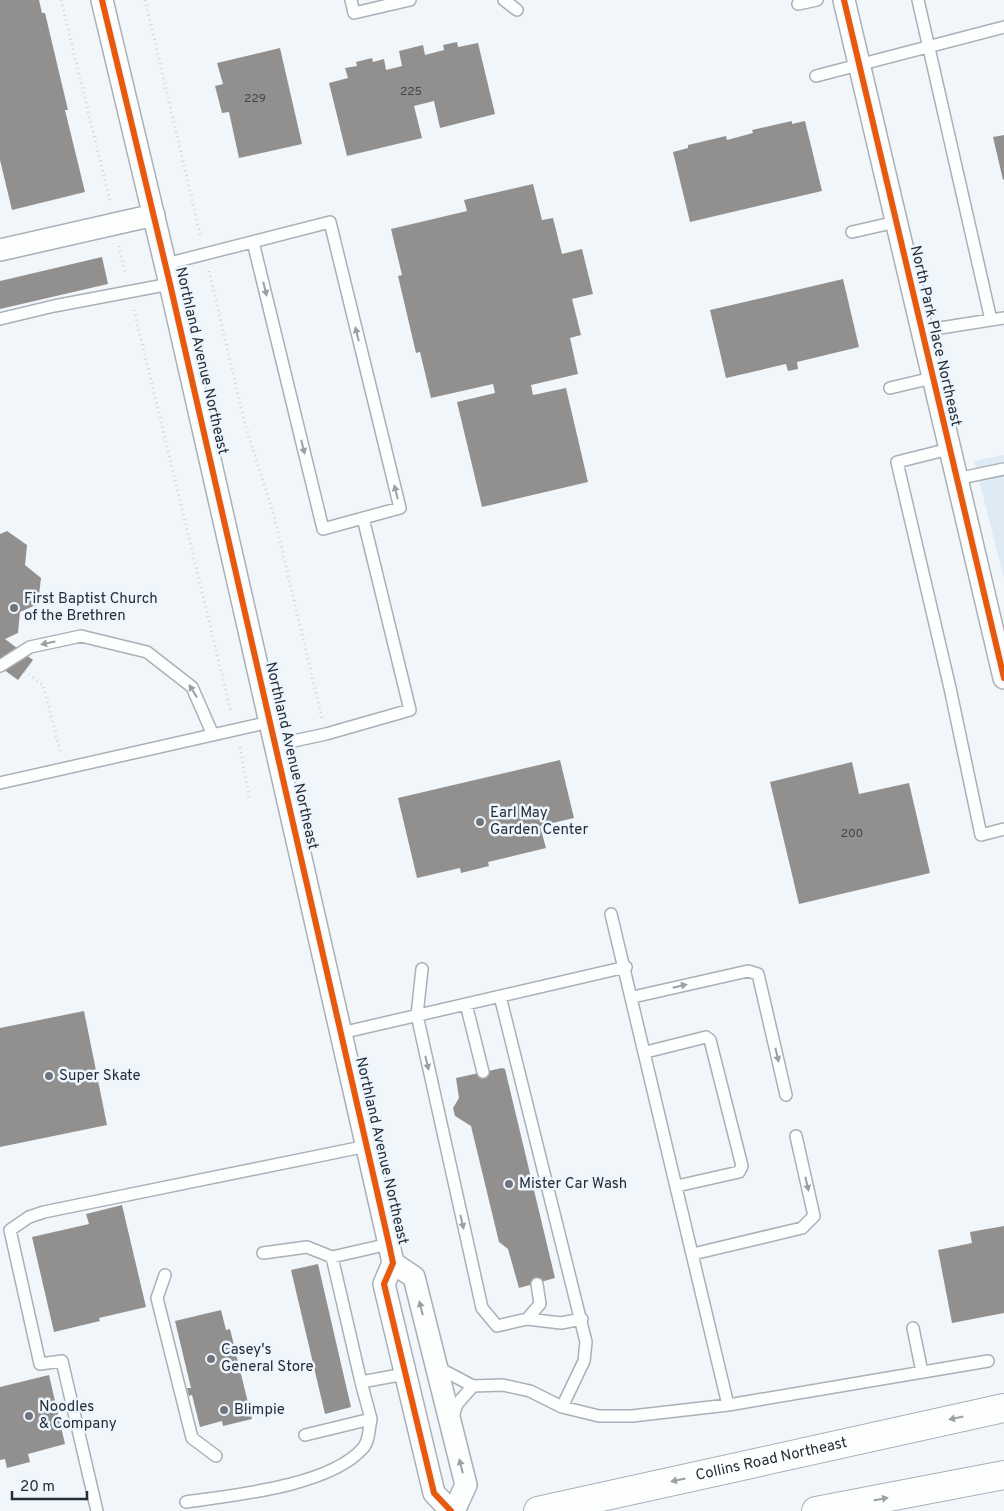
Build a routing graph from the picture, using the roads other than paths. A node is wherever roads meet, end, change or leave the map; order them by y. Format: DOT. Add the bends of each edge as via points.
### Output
graph roads {
  1 [pos="102,0"];
  2 [pos="351,0"];
  3 [pos="410,0"];
  4 [pos="504,0"];
  5 [pos="817,0"];
  6 [pos="844,0"];
  7 [pos="918,0"];
  8 [pos="798,4"];
  9 [pos="517,10"];
  10 [pos="1004,28"];
  11 [pos="930,47"];
  12 [pos="859,66"];
  13 [pos="816,76"];
  14 [pos="154,215"];
  15 [pos="896,222"];
  16 [pos="852,232"];
  17 [pos="253,242"];
  18 [pos="0,250"];
  19 [pos="168,274"];
  20 [pos="1004,318"];
  21 [pos="0,319"];
  22 [pos="991,320"];
  23 [pos="921,331"];
  24 [pos="932,378"];
  25 [pos="890,388"];
  26 [pos="949,449"];
  27 [pos="1004,469"];
  28 [pos="956,479"];
  29 [pos="364,518"];
  30 [pos="0,666"];
  31 [pos="1004,678"];
  32 [pos="270,722"];
  33 [pos="214,735"];
  34 [pos="275,745"];
  35 [pos="0,784"];
  36 [pos="1004,829"];
  37 [pos="611,914"];
  38 [pos="626,967"];
  39 [pos="422,969"];
  40 [pos="500,996"];
  41 [pos="633,997"];
  42 [pos="466,1004"];
  43 [pos="417,1015"];
  44 [pos="341,1033"];
  45 [pos="646,1052"];
  46 [pos="483,1072"];
  47 [pos="786,1095"];
  48 [pos="796,1136"];
  49 [pos="367,1146"];
  50 [pos="677,1186"];
  51 [pos="263,1253"];
  52 [pos="391,1253"];
  53 [pos="693,1254"];
  54 [pos="332,1257"];
  55 [pos="166,1275"];
  56 [pos="537,1284"];
  57 [pos="582,1319"];
  58 [pos="527,1320"];
  59 [pos="914,1328"];
  60 [pos="988,1361"];
  61 [pos="436,1366"];
  62 [pos="922,1372"];
  63 [pos="405,1374"];
  64 [pos="361,1382"];
  65 [pos="474,1386"];
  66 [pos="728,1405"];
  67 [pos="562,1407"];
  68 [pos="1004,1408"];
  69 [pos="371,1419"];
  70 [pos="451,1424"];
  71 [pos="305,1435"];
  72 [pos="216,1456"];
  73 [pos="1004,1475"];
  74 [pos="186,1502"];
  75 [pos="97,1511"];
  76 [pos="453,1511"];
  77 [pos="538,1511"];
  78 [pos="816,1511"];
  1 -- 14 [label="street, Northland Avenue Northeast"];
  2 -- 3 [label="lane" via="354,14"];
  4 -- 9 [label="lane"];
  5 -- 8 [label="lane"];
  6 -- 12 [label="street, North Park Place Northeast"];
  7 -- 11 [label="lane"];
  10 -- 11 [label="lane"];
  11 -- 12 [label="lane"];
  11 -- 22 [label="lane"];
  12 -- 13 [label="lane"];
  12 -- 15 [label="street, North Park Place Northeast"];
  14 -- 18 [label="street"];
  14 -- 19 [label="street, Northland Avenue Northeast"];
  15 -- 16 [label="lane"];
  15 -- 23 [label="street, North Park Place Northeast"];
  17 -- 19 [label="lane" via="205,254"];
  17 -- 29 [label="lane, one-way" via="323,529"];
  29 -- 17 [label="lane, one-way" via="400,508 330,222"];
  19 -- 21 [label="lane" via="129,292"];
  19 -- 32 [label="street, Northland Avenue Northeast"];
  20 -- 22 [label="lane"];
  22 -- 23 [label="lane"];
  23 -- 24 [label="street, North Park Place Northeast"];
  24 -- 25 [label="lane"];
  24 -- 26 [label="street, North Park Place Northeast"];
  26 -- 28 [label="street, North Park Place Northeast"];
  26 -- 36 [label="lane" via="897,462 981,835"];
  27 -- 28 [label="lane"];
  28 -- 31 [label="street, North Park Place Northeast"];
  29 -- 34 [label="lane" via="410,710"];
  33 -- 30 [label="lane, one-way" via="192,687 148,652 81,636 30,647"];
  32 -- 33 [label="lane"];
  32 -- 34 [label="street, Northland Avenue Northeast"];
  33 -- 35 [label="lane"];
  34 -- 44 [label="street, Northland Avenue Northeast"];
  37 -- 38 [label="lane"];
  38 -- 40 [label="lane"];
  38 -- 41 [label="lane"];
  39 -- 43 [label="lane"];
  40 -- 42 [label="lane"];
  40 -- 57 [label="lane"];
  41 -- 45 [label="lane"];
  41 -- 47 [label="lane, one-way" via="748,971 758,974"];
  42 -- 43 [label="lane"];
  42 -- 46 [label="lane"];
  43 -- 44 [label="lane"];
  43 -- 58 [label="lane, one-way" via="482,1308 497,1326"];
  44 -- 49 [label="street, Northland Avenue Northeast"];
  45 -- 50 [label="lane"];
  45 -- 50 [label="lane" via="706,1037 710,1040 742,1166 740,1172"];
  48 -- 53 [label="lane, one-way" via="814,1216 802,1228"];
  49 -- 52 [label="street, Northland Avenue Northeast"];
  49 -- 75 [label="lane" via="44,1212 10,1230 40,1364 62,1361"];
  50 -- 53 [label="lane"];
  51 -- 54 [label="lane" via="307,1247"];
  52 -- 54 [label="lane"];
  61 -- 52 [label="street, Northland Avenue Northeast, one-way" via="414,1277"];
  52 -- 63 [label="street, Northland Avenue Northeast" via="384,1284"];
  53 -- 66 [label="lane"];
  54 -- 64 [label="lane"];
  55 -- 72 [label="lane" via="157,1298 192,1438"];
  56 -- 58 [label="lane" via="540,1304"];
  57 -- 58 [label="lane" via="561,1323"];
  57 -- 67 [label="lane" via="586,1342 584,1361"];
  59 -- 62 [label="lane"];
  60 -- 62 [label="lane"];
  61 -- 65 [label="lane"];
  61 -- 70 [label="street, Northland Avenue Northeast"];
  62 -- 66 [label="lane"];
  63 -- 64 [label="lane"];
  63 -- 76 [label="street, Northland Avenue Northeast" via="434,1493"];
  64 -- 69 [label="lane"];
  65 -- 67 [label="lane" via="503,1385 521,1389"];
  65 -- 70 [label="lane" via="458,1404"];
  66 -- 67 [label="lane" via="624,1416 599,1416"];
  68 -- 77 [label="highway, Collins Road Northeast, one-way"];
  69 -- 71 [label="lane"];
  69 -- 74 [label="lane" via="365,1447 331,1472 277,1487"];
  76 -- 70 [label="street, Northland Avenue Northeast, one-way" via="466,1485"];
  78 -- 73 [label="highway, one-way"];
}
